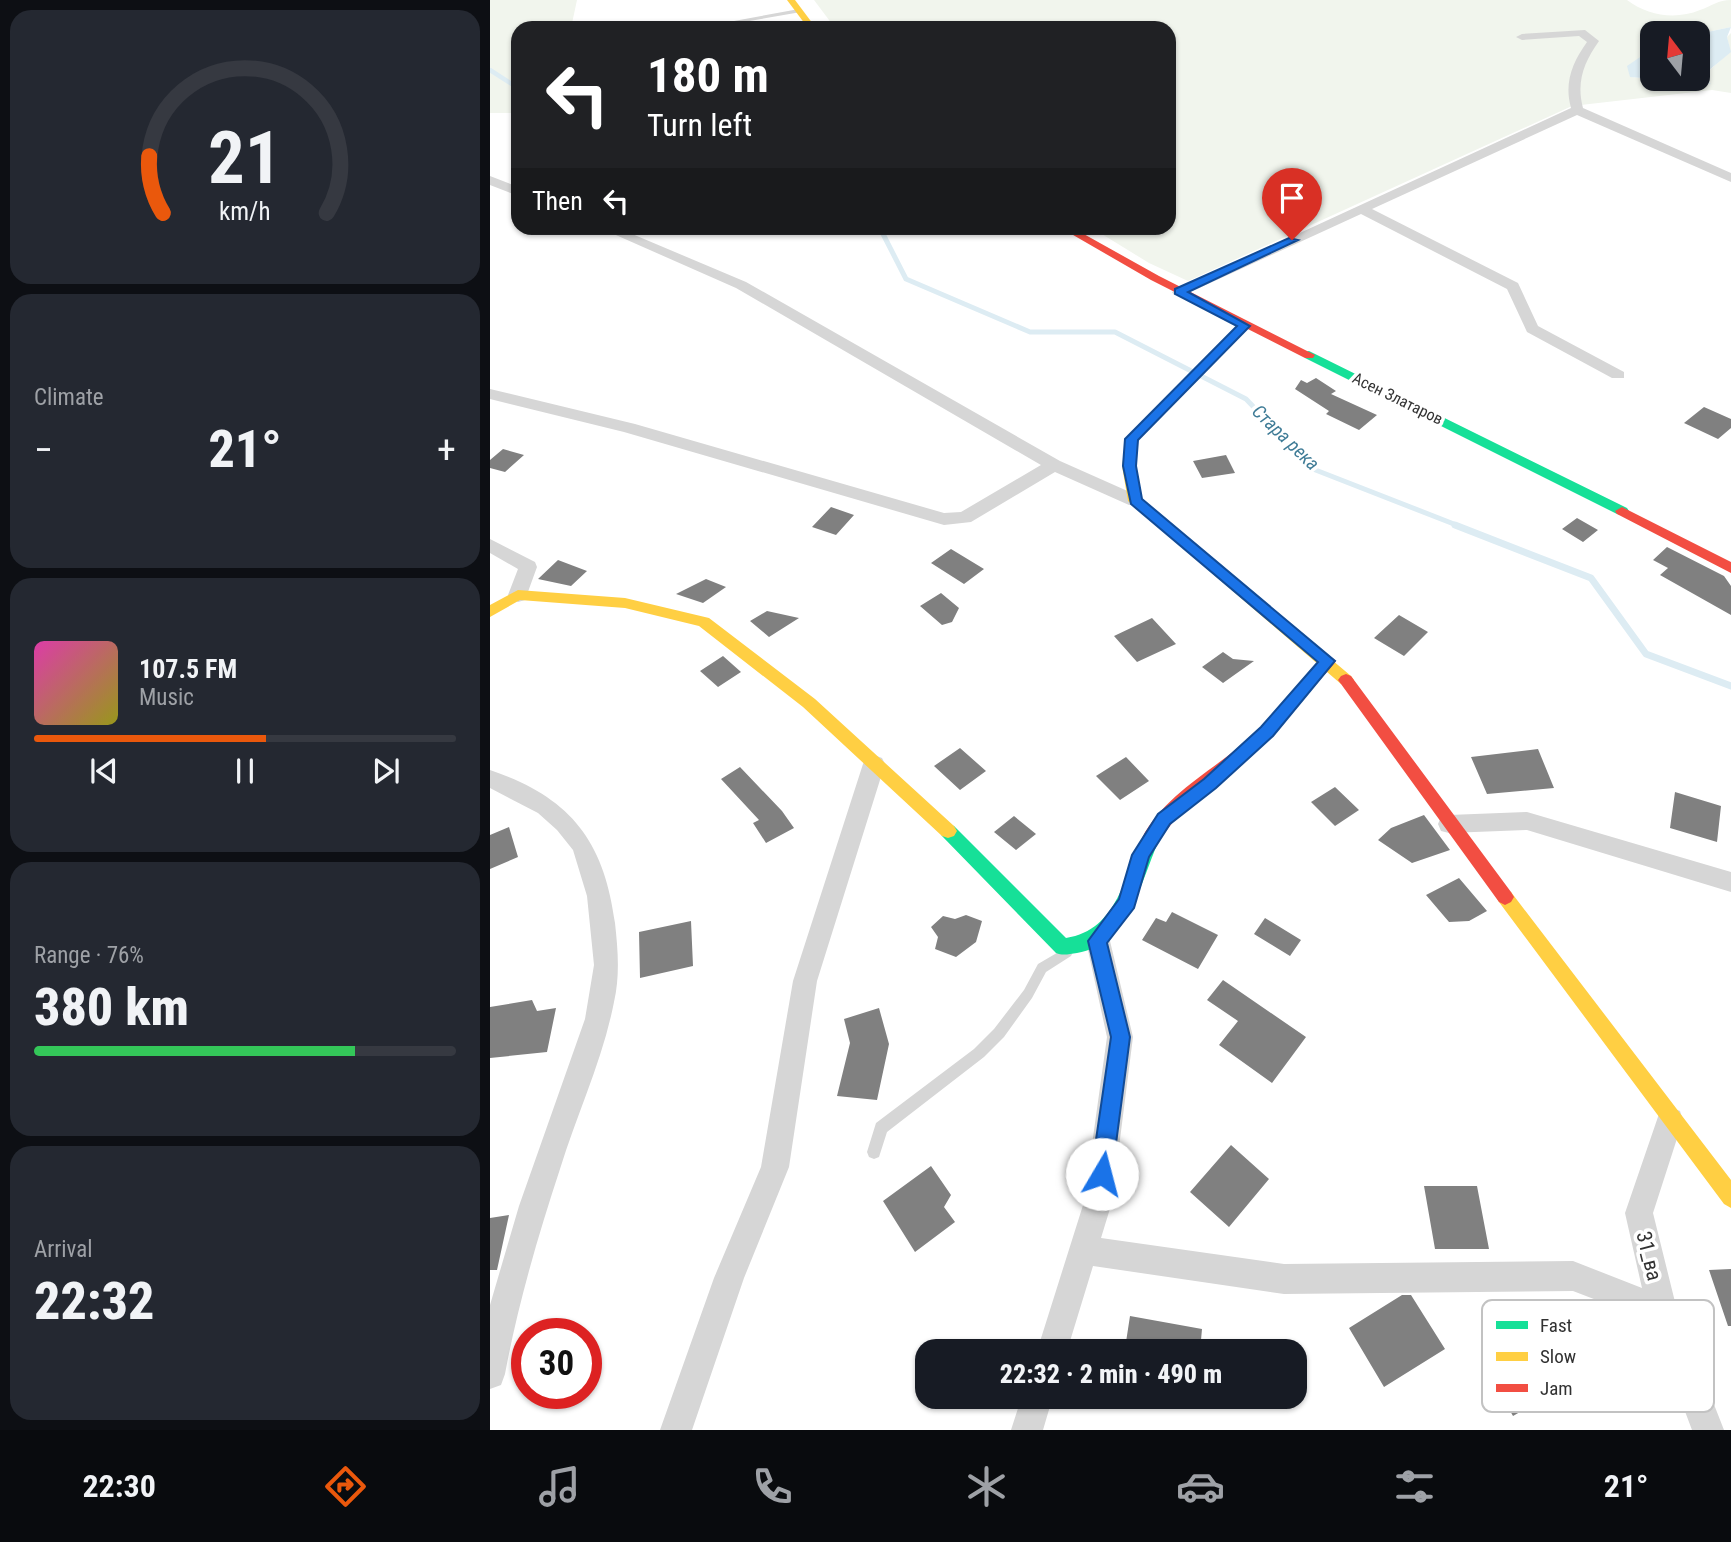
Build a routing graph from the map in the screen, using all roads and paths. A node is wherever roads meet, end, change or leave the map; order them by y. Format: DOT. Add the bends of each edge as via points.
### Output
graph roads {
  1 [pos="795,6"];
  2 [pos="740,21"];
  3 [pos="806,21"];
  4 [pos="1522,37"];
  5 [pos="1577,110"];
  6 [pos="1731,178"];
  7 [pos="490,180"];
  8 [pos="511,189"];
  9 [pos="1360,209"];
  10 [pos="623,235"];
  11 [pos="1078,235"];
  12 [pos="1179,292"];
  13 [pos="1244,326"];
  14 [pos="1618,375"];
  15 [pos="490,394"];
  16 [pos="1054,465"];
  17 [pos="1135,500"];
  18 [pos="490,545"];
  19 [pos="1731,568"];
  20 [pos="518,595"];
  21 [pos="490,612"];
  22 [pos="1328,661"];
  23 [pos="874,764"];
  24 [pos="490,779"];
  25 [pos="1449,824"];
  26 [pos="1731,882"];
  27 [pos="1085,945"];
  28 [pos="1670,1120"];
  29 [pos="874,1152"];
  30 [pos="1731,1197"];
  31 [pos="1083,1250"];
  32 [pos="1636,1300"];
  33 [pos="1660,1300"];
  34 [pos="1056,1339"];
  35 [pos="490,1374"];
  36 [pos="1034,1409"];
  37 [pos="1702,1412"];
  38 [pos="676,1430"];
  39 [pos="1027,1430"];
  40 [pos="1709,1430"];
  1 -- 2 [label="lane"];
  1 -- 3 [label="street"];
  4 -- 5 [label="street" via="1581,32 1593,41 1578,60 1572,92"];
  5 -- 6 [label="street"];
  5 -- 9 [label="street"];
  7 -- 8 [label="street"];
  9 -- 12 [label="street"];
  9 -- 14 [label="street" via="1513,286 1532,329"];
  10 -- 16 [label="street" via="741,285"];
  11 -- 12 [label="street, Асен Златаров"];
  12 -- 13 [label="street, Асен Златаров"];
  13 -- 17 [label="street" via="1132,439 1129,466"];
  13 -- 19 [label="street, Асен Златаров" via="1430,413"];
  15 -- 16 [label="street" via="629,428 944,519 965,518"];
  16 -- 17 [label="street"];
  17 -- 22 [label="street"];
  18 -- 20 [label="street" via="528,567"];
  20 -- 21 [label="street"];
  20 -- 23 [label="street" via="625,603 704,622 808,703"];
  22 -- 25 [label="street"];
  22 -- 27 [label="street" via="1282,718 1164,819 1141,855 1127,902"];
  23 -- 27 [label="street" via="975,856 1062,947"];
  23 -- 38 [label="street" via="805,981 775,1167 729,1278"];
  24 -- 35 [label="street" via="532,796 575,834 592,867 606,966 599,1012 498,1326"];
  25 -- 26 [label="street" via="1527,821"];
  25 -- 28 [label="street"];
  27 -- 29 [label="lane" via="1042,968 999,1033 881,1128"];
  27 -- 31 [label="street" via="1120,1037 1098,1202"];
  28 -- 30 [label="street"];
  28 -- 33 [label="street, 31_ва" via="1639,1213"];
  31 -- 32 [label="street" via="1284,1279 1573,1276"];
  31 -- 34 [label="street"];
  36 -- 39 [label="street"];
  37 -- 40 [label="street, 31_ва"];
}
